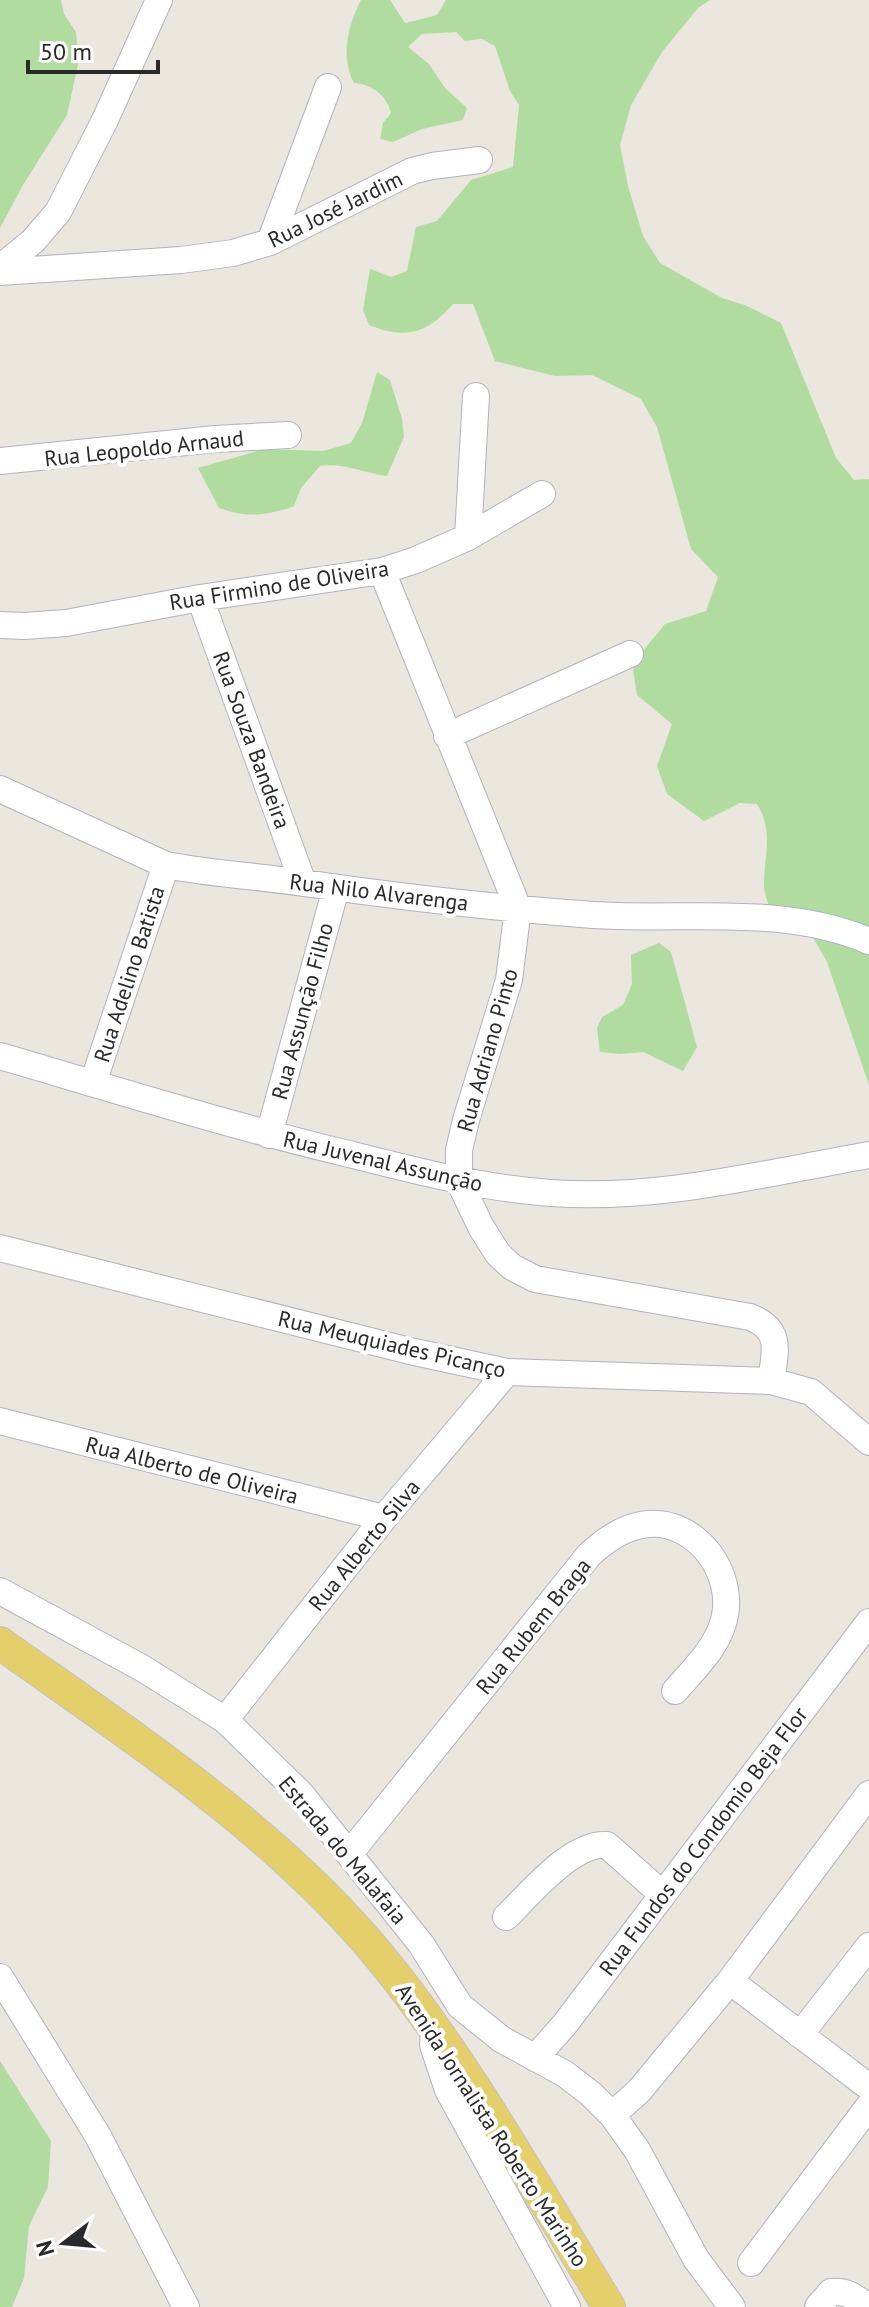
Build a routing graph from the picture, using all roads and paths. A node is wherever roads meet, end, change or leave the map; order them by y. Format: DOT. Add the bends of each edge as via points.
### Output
graph roads {
  1 [pos="159,0"];
  2 [pos="328,87"];
  3 [pos="479,160"];
  4 [pos="270,242"];
  5 [pos="0,270"];
  6 [pos="476,396"];
  7 [pos="288,435"];
  8 [pos="0,461"];
  9 [pos="542,494"];
  10 [pos="468,537"];
  11 [pos="382,571"];
  12 [pos="200,598"];
  13 [pos="0,625"];
  14 [pos="630,654"];
  15 [pos="447,736"];
  16 [pos="0,789"];
  17 [pos="166,865"];
  18 [pos="303,883"];
  19 [pos="336,888"];
  20 [pos="518,908"];
  21 [pos="869,941"];
  22 [pos="0,1056"];
  23 [pos="93,1083"];
  24 [pos="269,1135"];
  25 [pos="869,1155"];
  26 [pos="459,1181"];
  27 [pos="0,1248"];
  28 [pos="507,1372"];
  29 [pos="771,1381"];
  30 [pos="0,1421"];
  31 [pos="869,1442"];
  32 [pos="384,1518"];
  33 [pos="0,1591"];
  34 [pos="869,1622"];
  35 [pos="0,1643"];
  36 [pos="675,1691"];
  37 [pos="225,1720"];
  38 [pos="869,1794"];
  39 [pos="350,1853"];
  40 [pos="662,1894"];
  41 [pos="506,1917"];
  42 [pos="869,1946"];
  43 [pos="0,1977"];
  44 [pos="730,1981"];
  45 [pos="460,2006"];
  46 [pos="433,2028"];
  47 [pos="800,2035"];
  48 [pos="535,2058"];
  49 [pos="869,2087"];
  50 [pos="869,2106"];
  51 [pos="612,2115"];
  52 [pos="751,2263"];
  53 [pos="186,2307"];
  54 [pos="567,2307"];
  55 [pos="609,2307"];
  56 [pos="732,2307"];
  57 [pos="818,2307"];
  58 [pos="868,2307"];
  1 -- 5 [label="street" via="58,212"];
  2 -- 4 [label="street"];
  3 -- 4 [label="street, Rua José Jardim" via="412,171"];
  4 -- 5 [label="street, Rua José Jardim" via="181,260"];
  6 -- 10 [label="street"];
  7 -- 8 [label="street, Rua Leopoldo Arnaud"];
  9 -- 10 [label="street, Rua Firmino de Oliveira"];
  10 -- 11 [label="street, Rua Firmino de Oliveira"];
  11 -- 12 [label="street, Rua Firmino de Oliveira"];
  11 -- 15 [label="street, Rua Adriano Pinto"];
  12 -- 13 [label="street, Rua Firmino de Oliveira" via="66,623"];
  12 -- 18 [label="street, Rua Souza Bandeira"];
  14 -- 15 [label="street"];
  15 -- 20 [label="street, Rua Adriano Pinto"];
  16 -- 17 [label="street, Rua Nilo Alvarenga"];
  17 -- 18 [label="street, Rua Nilo Alvarenga"];
  17 -- 23 [label="street, Rua Adelino Batista"];
  18 -- 19 [label="street, Rua Nilo Alvarenga"];
  19 -- 20 [label="street, Rua Nilo Alvarenga"];
  19 -- 24 [label="street, Rua Assunção Filho"];
  20 -- 21 [label="street, Rua Nilo Alvarenga" via="775,919 844,930"];
  20 -- 26 [label="street, Rua Adriano Pinto" via="509,980 459,1150"];
  22 -- 23 [label="street, Rua Juvenal Assunção"];
  23 -- 24 [label="street, Rua Juvenal Assunção"];
  24 -- 26 [label="street, Rua Juvenal Assunção"];
  25 -- 26 [label="street, Rua Juvenal Assunção" via="685,1187 618,1193 552,1193"];
  26 -- 29 [label="street, Rua Adriano Pinto" via="498,1254 535,1279 766,1323 775,1349"];
  27 -- 28 [label="street, Rua Meuquiades Picanço"];
  28 -- 29 [label="street, Rua Meuquiades Picanço"];
  28 -- 32 [label="street, Rua Alberto Silva"];
  29 -- 31 [label="street, Rua Meuquiades Picanço" via="811,1392"];
  30 -- 32 [label="street, Rua Alberto de Oliveira"];
  32 -- 37 [label="street, Rua Alberto Silva"];
  33 -- 37 [label="street, Estrada do Malafaia"];
  34 -- 40 [label="street, Rua Fundos do Condomio Beja Flor"];
  35 -- 46 [label="main road, Avenida Jornalista Roberto Marinho" via="186,1778 291,1865 384,1962"];
  36 -- 39 [label="street, Rua Rubem Braga" via="711,1650 725,1619 718,1564 699,1541 666,1524 624,1529 589,1555"];
  37 -- 39 [label="street, Estrada do Malafaia" via="301,1794"];
  38 -- 44 [label="street"];
  39 -- 45 [label="street, Estrada do Malafaia" via="421,1944"];
  40 -- 41 [label="street" via="607,1845 597,1844 571,1856"];
  40 -- 48 [label="street, Rua Fundos do Condomio Beja Flor"];
  42 -- 47 [label="street"];
  43 -- 53 [label="street" via="98,2136"];
  44 -- 47 [label="street"];
  44 -- 51 [label="street" via="639,2091"];
  45 -- 46 [label="street"];
  45 -- 48 [label="street, Estrada do Malafaia" via="490,2032"];
  46 -- 54 [label="street" via="448,2090"];
  46 -- 55 [label="main road, Avenida Jornalista Roberto Marinho"];
  47 -- 49 [label="street"];
  48 -- 51 [label="street, Estrada do Malafaia" via="565,2074"];
  50 -- 52 [label="street"];
  51 -- 56 [label="street, Estrada do Malafaia" via="696,2259"];
  57 -- 58 [label="street" via="831,2292 841,2291"];
}
